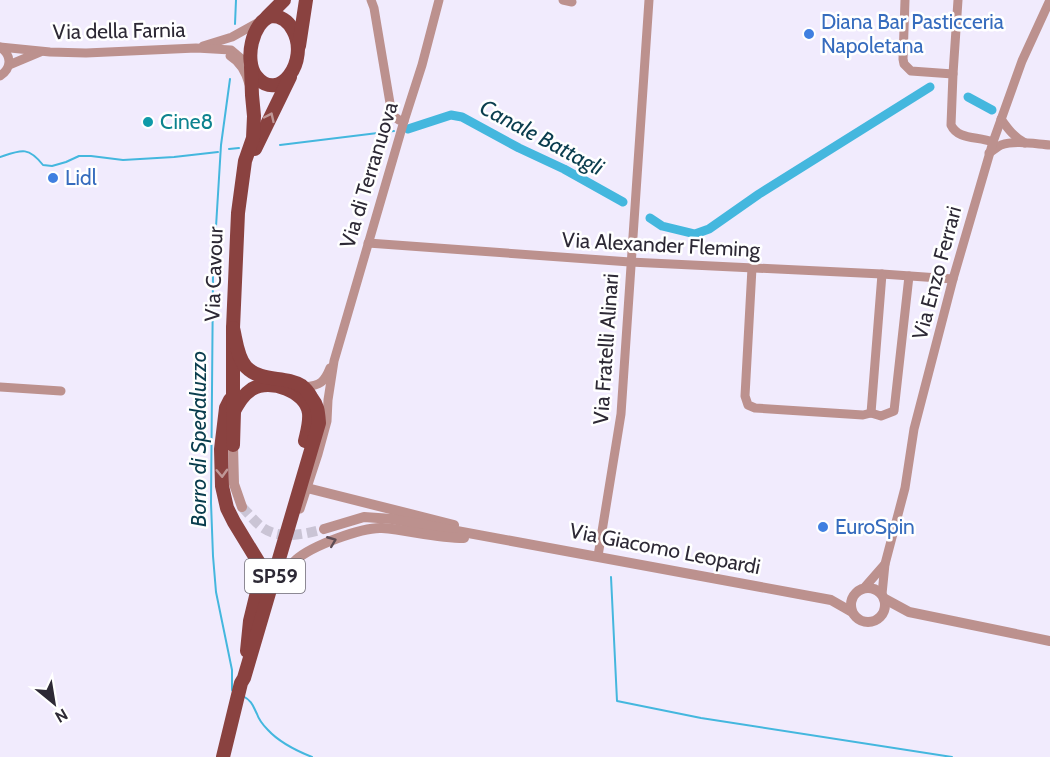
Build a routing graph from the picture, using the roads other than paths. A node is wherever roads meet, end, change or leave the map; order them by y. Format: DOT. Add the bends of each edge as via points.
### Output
graph roads {
  1 [pos="284,0"];
  2 [pos="306,0"];
  3 [pos="371,0"];
  4 [pos="439,0"];
  5 [pos="649,0"];
  6 [pos="906,0"];
  7 [pos="958,0"];
  8 [pos="1050,0"];
  9 [pos="265,18"];
  10 [pos="0,47"];
  11 [pos="196,48"];
  12 [pos="221,50"];
  13 [pos="42,51"];
  14 [pos="298,51"];
  15 [pos="9,65"];
  16 [pos="250,67"];
  17 [pos="292,72"];
  18 [pos="952,74"];
  19 [pos="0,75"];
  20 [pos="252,94"];
  21 [pos="1001,119"];
  22 [pos="404,121"];
  23 [pos="993,142"];
  24 [pos="1025,143"];
  25 [pos="1050,144"];
  26 [pos="989,153"];
  27 [pos="241,191"];
  28 [pos="368,243"];
  29 [pos="630,262"];
  30 [pos="752,268"];
  31 [pos="882,274"];
  32 [pos="909,276"];
  33 [pos="952,279"];
  34 [pos="233,328"];
  35 [pos="334,361"];
  36 [pos="0,387"];
  37 [pos="305,387"];
  38 [pos="61,391"];
  39 [pos="233,395"];
  40 [pos="234,411"];
  41 [pos="872,413"];
  42 [pos="233,445"];
  43 [pos="307,488"];
  44 [pos="242,507"];
  45 [pos="324,529"];
  46 [pos="491,538"];
  47 [pos="598,556"];
  48 [pos="280,558"];
  49 [pos="885,564"];
  50 [pos="271,590"];
  51 [pos="860,590"];
  52 [pos="883,597"];
  53 [pos="831,600"];
  54 [pos="852,612"];
  55 [pos="909,612"];
  56 [pos="882,615"];
  57 [pos="1050,641"];
  58 [pos="246,656"];
  59 [pos="241,683"];
  60 [pos="223,757"];
  1 -- 9 [label="main road, Via Cavour"];
  2 -- 14 [label="main road, Via Cavour"];
  3 -- 22 [label="street" via="392,115"];
  4 -- 22 [label="street, Via di Terranuova"];
  5 -- 29 [label="street, Via Fratelli Alinari"];
  6 -- 18 [label="street" via="904,64 911,71"];
  7 -- 18 [label="street"];
  8 -- 21 [label="street, Via Enzo Ferrari"];
  9 -- 11 [label="street, Via della Farnia" via="232,38"];
  9 -- 14 [label="main road" via="281,17 289,24 298,39"];
  9 -- 16 [label="main road, Via Cavour" via="253,38"];
  10 -- 13 [label="street, Via della Farnia"];
  10 -- 15 [label="street, Via della Farnia" via="9,57"];
  11 -- 12 [label="street, Via della Farnia"];
  11 -- 13 [label="street, Via della Farnia"];
  12 -- 16 [label="street, Via della Farnia" via="231,50"];
  12 -- 20 [label="street" via="243,70"];
  13 -- 15 [label="street, Via della Farnia"];
  14 -- 17 [label="main road, Via Cavour"];
  15 -- 19 [label="street, Via della Farnia"];
  16 -- 17 [label="main road" via="259,80 269,85 280,83"];
  16 -- 20 [label="main road, Via Cavour"];
  27 -- 17 [label="main road, Via Cavour, one-way" via="254,153"];
  18 -- 23 [label="street" via="950,119 954,131"];
  20 -- 27 [label="main road, Via Cavour" via="253,138"];
  21 -- 23 [label="street, Via Enzo Ferrari"];
  21 -- 24 [label="street" via="1010,133"];
  22 -- 28 [label="street, Via di Terranuova"];
  23 -- 26 [label="street, Via Enzo Ferrari"];
  24 -- 25 [label="street"];
  24 -- 26 [label="street" via="1001,146"];
  26 -- 33 [label="street, Via Enzo Ferrari"];
  27 -- 34 [label="main road, Via Cavour"];
  28 -- 29 [label="street, Via Alexander Fleming"];
  28 -- 35 [label="street, Via di Terranuova"];
  29 -- 30 [label="street, Via Alexander Fleming"];
  29 -- 47 [label="street, Via Fratelli Alinari" via="621,414"];
  30 -- 31 [label="street, Via Alexander Fleming"];
  30 -- 41 [label="street" via="745,396 748,405"];
  31 -- 32 [label="street, Via Alexander Fleming"];
  31 -- 41 [label="street"];
  32 -- 33 [label="street, Via Alexander Fleming"];
  32 -- 41 [label="street" via="894,411 881,416"];
  33 -- 49 [label="street, Via Enzo Ferrari"];
  34 -- 37 [label="main road" via="240,355 255,374"];
  34 -- 39 [label="main road, Via Cavour"];
  35 -- 37 [label="street, Via di Terranuova" via="326,378 318,385"];
  35 -- 43 [label="street, Via di Terranuova" via="327,421"];
  36 -- 38 [label="street"];
  37 -- 48 [label="main road, SP59" via="318,407 319,423"];
  39 -- 40 [label="main road, Via Cavour"];
  39 -- 58 [label="main road, Via Cavour, one-way" via="226,408 221,449 222,486 227,508 259,562 260,580"];
  40 -- 42 [label="main road, Via Cavour"];
  40 -- 58 [label="main road" via="243,396 265,386 298,395 309,411 309,426"];
  42 -- 44 [label="street" via="234,484"];
  43 -- 46 [label="street, Via Giacomo Leopardi" via="448,522"];
  43 -- 48 [label="street, Via di Terranuova"];
  45 -- 46 [label="street, Via Giacomo Leopardi" via="364,517"];
  46 -- 47 [label="street, Via Giacomo Leopardi"];
  50 -- 46 [label="street, Via Giacomo Leopardi, one-way" via="297,558 358,531 380,528 446,538"];
  47 -- 53 [label="street, Via Giacomo Leopardi"];
  48 -- 50 [label="main road, SP59"];
  49 -- 51 [label="street"];
  49 -- 52 [label="street, Via Enzo Ferrari"];
  50 -- 59 [label="main road, SP59"];
  51 -- 52 [label="street, Via Giacomo Leopardi" via="874,588"];
  51 -- 53 [label="street, Via Giacomo Leopardi"];
  51 -- 54 [label="street" via="851,602"];
  52 -- 55 [label="street, Via Giacomo Leopardi"];
  52 -- 56 [label="street"];
  53 -- 54 [label="street, Via Giacomo Leopardi"];
  54 -- 56 [label="street, Via Giacomo Leopardi" via="859,620 869,622"];
  55 -- 56 [label="street, Via Giacomo Leopardi"];
  55 -- 57 [label="street, Via Giacomo Leopardi"];
  58 -- 59 [label="main road, Via Cavour"];
  59 -- 60 [label="main road, SP59"];
}
